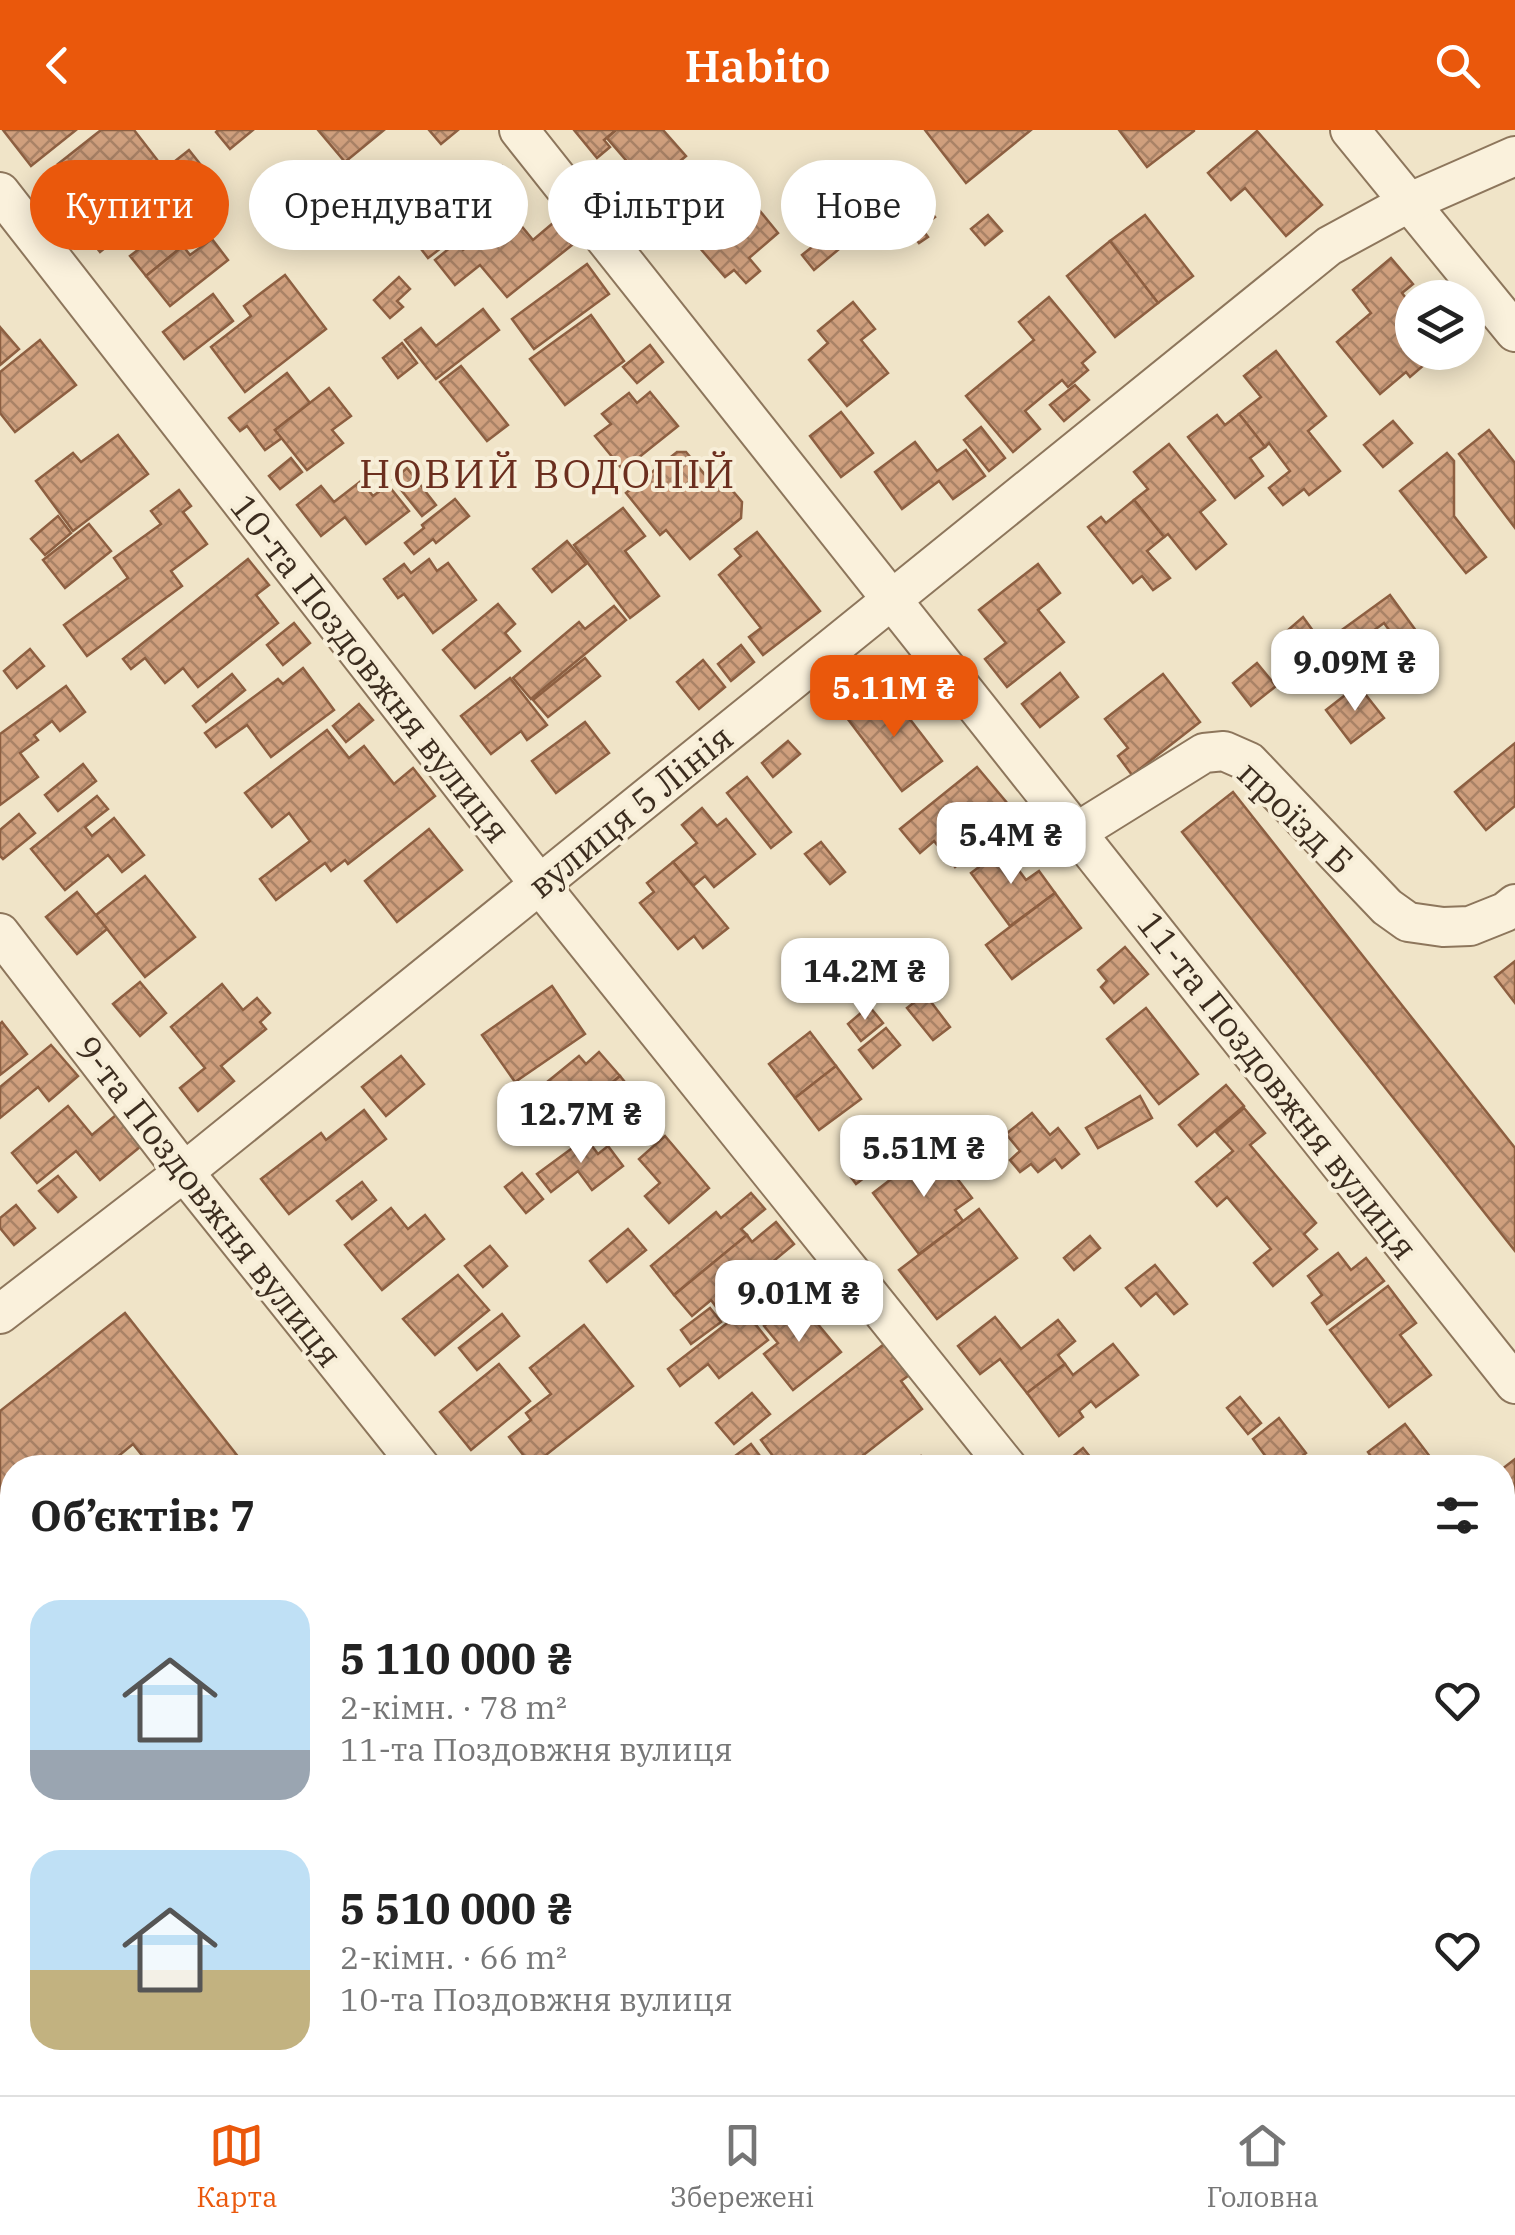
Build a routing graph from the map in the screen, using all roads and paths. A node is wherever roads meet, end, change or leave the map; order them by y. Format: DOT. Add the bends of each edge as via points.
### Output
graph roads {
  1 [pos="518,130"];
  2 [pos="1350,130"];
  3 [pos="1515,156"];
  4 [pos="0,192"];
  5 [pos="1408,203"];
  6 [pos="1515,332"];
  7 [pos="890,600"];
  8 [pos="1078,832"];
  9 [pos="540,885"];
  10 [pos="1515,904"];
  11 [pos="0,932"];
  12 [pos="184,1172"];
  13 [pos="0,1314"];
  14 [pos="1515,1384"];
  15 [pos="411,1455"];
  16 [pos="998,1455"];
  1 -- 7 [label="street, 11-та Поздовжня вулиця"];
  2 -- 5 [label="street"];
  3 -- 5 [label="street, вулиця 5 Лінія"];
  4 -- 9 [label="street, 10-та Поздовжня вулиця"];
  5 -- 6 [label="street"];
  5 -- 7 [label="street, вулиця 5 Лінія" via="1328,246"];
  7 -- 8 [label="street, 11-та Поздовжня вулиця"];
  7 -- 9 [label="street, вулиця 5 Лінія"];
  8 -- 10 [label="street, проїзд Б" via="1204,753 1224,751 1249,762 1408,922 1470,926"];
  8 -- 14 [label="street, 11-та Поздовжня вулиця"];
  9 -- 12 [label="street, вулиця 5 Лінія"];
  9 -- 16 [label="street, 10-та Поздовжня вулиця"];
  11 -- 12 [label="street, 9-та Поздовжня вулиця"];
  12 -- 13 [label="street, вулиця 5 Лінія"];
  12 -- 15 [label="street, 9-та Поздовжня вулиця"];
}
